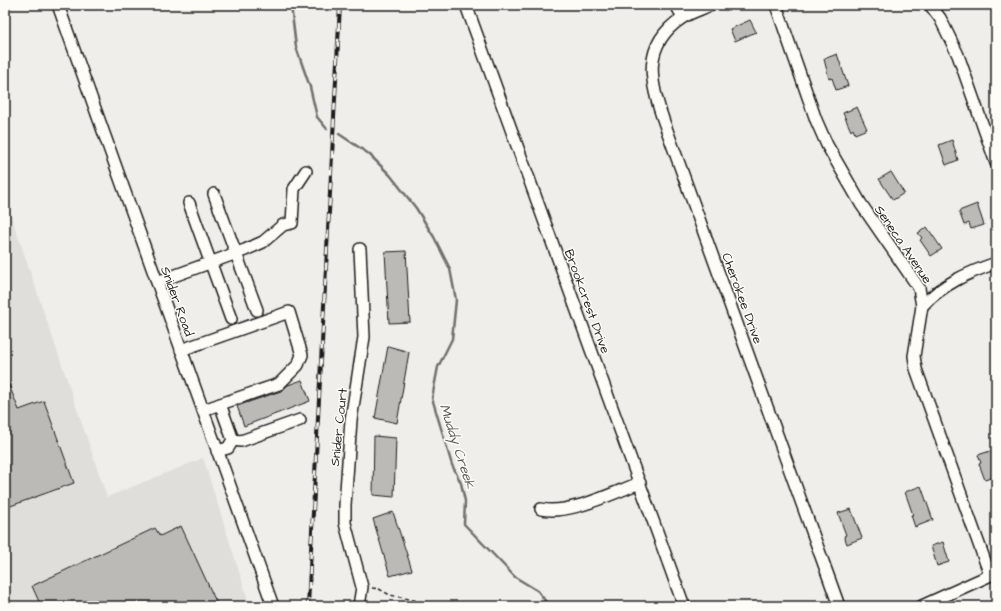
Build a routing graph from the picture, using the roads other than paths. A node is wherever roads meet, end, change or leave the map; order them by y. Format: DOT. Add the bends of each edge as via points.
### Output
graph roads {
  1 [pos="58,5"];
  2 [pos="466,5"];
  3 [pos="676,5"];
  4 [pos="711,5"];
  5 [pos="776,5"];
  6 [pos="930,5"];
  7 [pos="683,17"];
  8 [pos="996,163"];
  9 [pos="306,171"];
  10 [pos="214,194"];
  11 [pos="189,203"];
  12 [pos="360,249"];
  13 [pos="236,253"];
  14 [pos="211,262"];
  15 [pos="996,263"];
  16 [pos="157,282"];
  17 [pos="922,306"];
  18 [pos="257,310"];
  19 [pos="231,319"];
  20 [pos="181,350"];
  21 [pos="220,404"];
  22 [pos="202,410"];
  23 [pos="300,420"];
  24 [pos="233,440"];
  25 [pos="217,451"];
  26 [pos="640,483"];
  27 [pos="541,509"];
  28 [pos="993,574"];
  29 [pos="273,606"];
  30 [pos="359,606"];
  31 [pos="684,606"];
  32 [pos="839,606"];
  33 [pos="922,606"];
  1 -- 16 [label="street, Snider Road"];
  2 -- 26 [label="street, Brookcrest Drive"];
  3 -- 7 [label="street"];
  4 -- 7 [label="street"];
  5 -- 17 [label="street, Seneca Avenue" via="827,145 861,204 919,288"];
  6 -- 8 [label="street" via="940,18 958,55"];
  7 -- 32 [label="street, Cherokee Drive" via="664,36 654,54 651,68 657,103"];
  9 -- 13 [label="street" via="294,189 292,223 278,228 257,245"];
  10 -- 13 [label="street"];
  11 -- 14 [label="street"];
  12 -- 30 [label="street, Snider Court" via="364,337 351,420 345,523 362,587"];
  13 -- 14 [label="street"];
  13 -- 18 [label="street"];
  14 -- 16 [label="street"];
  14 -- 19 [label="street"];
  15 -- 17 [label="street" via="946,284"];
  16 -- 20 [label="street, Snider Road"];
  17 -- 28 [label="street, Seneca Avenue" via="914,356 916,369"];
  20 -- 21 [label="street" via="289,312 302,355 298,365 279,384"];
  20 -- 22 [label="street, Snider Road"];
  21 -- 22 [label="street"];
  21 -- 24 [label="street"];
  22 -- 25 [label="street, Snider Road"];
  23 -- 24 [label="street" via="241,441"];
  24 -- 25 [label="street" via="228,448"];
  25 -- 29 [label="street, Snider Road"];
  26 -- 27 [label="street" via="568,508 554,511"];
  26 -- 31 [label="street, Brookcrest Drive"];
  28 -- 33 [label="street"];
}
